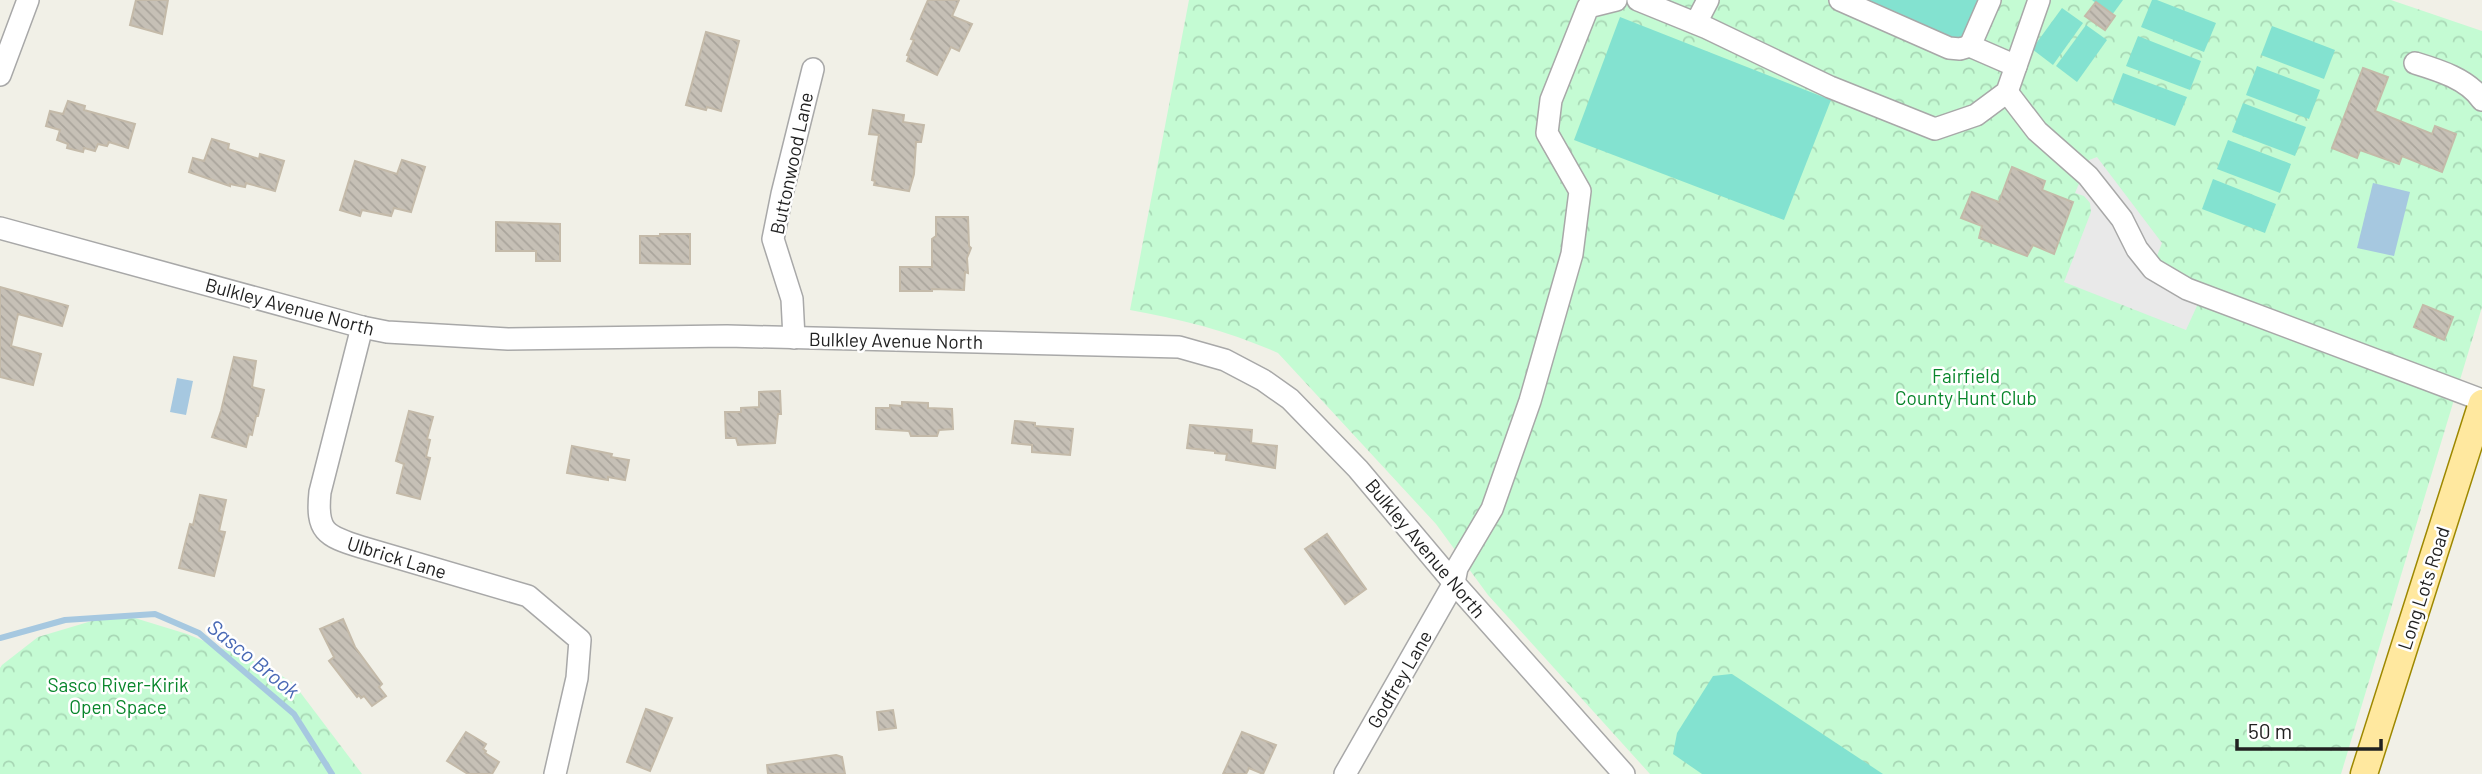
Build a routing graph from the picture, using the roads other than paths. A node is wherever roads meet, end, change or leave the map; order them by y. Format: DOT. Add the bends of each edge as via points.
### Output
graph roads {
  1 [pos="28,0"];
  2 [pos="1616,0"];
  3 [pos="1638,0"];
  4 [pos="1708,0"];
  5 [pos="1840,0"];
  6 [pos="1990,0"];
  7 [pos="2039,0"];
  8 [pos="1696,23"];
  9 [pos="1970,46"];
  10 [pos="2415,63"];
  11 [pos="2016,66"];
  12 [pos="813,69"];
  13 [pos="0,75"];
  14 [pos="2007,92"];
  15 [pos="2482,100"];
  16 [pos="0,228"];
  17 [pos="362,327"];
  18 [pos="794,338"];
  19 [pos="2482,401"];
  20 [pos="1454,583"];
  21 [pos="555,774"];
  22 [pos="1345,774"];
  23 [pos="1624,774"];
  24 [pos="2364,774"];
  1 -- 13 [label="street"];
  2 -- 20 [label="street, Godfrey Lane" via="1588,7 1551,100 1547,133 1580,191 1572,254 1530,401 1492,509 1457,568"];
  3 -- 8 [label="street"];
  4 -- 8 [label="street"];
  5 -- 9 [label="street" via="1948,48"];
  6 -- 9 [label="street"];
  7 -- 11 [label="street"];
  8 -- 14 [label="street" via="1830,87 1935,128 1976,115"];
  9 -- 11 [label="street"];
  10 -- 15 [label="street" via="2446,72"];
  11 -- 14 [label="street"];
  12 -- 18 [label="street, Buttonwood Lane" via="773,239 792,299"];
  14 -- 19 [label="street" via="2037,131 2088,176 2153,269 2188,289"];
  16 -- 17 [label="street, Bulkley Avenue North"];
  17 -- 18 [label="street, Bulkley Avenue North" via="508,339"];
  17 -- 21 [label="street, Ulbrick Lane" via="320,492 318,514 324,530 341,541 528,596 580,640 577,677"];
  18 -- 20 [label="street, Bulkley Avenue North" via="1179,347 1225,360 1290,399 1358,469"];
  19 -- 24 [label="main road, Long Lots Road"];
  20 -- 22 [label="street, Godfrey Lane"];
  20 -- 23 [label="street, Bulkley Avenue North"];
}
